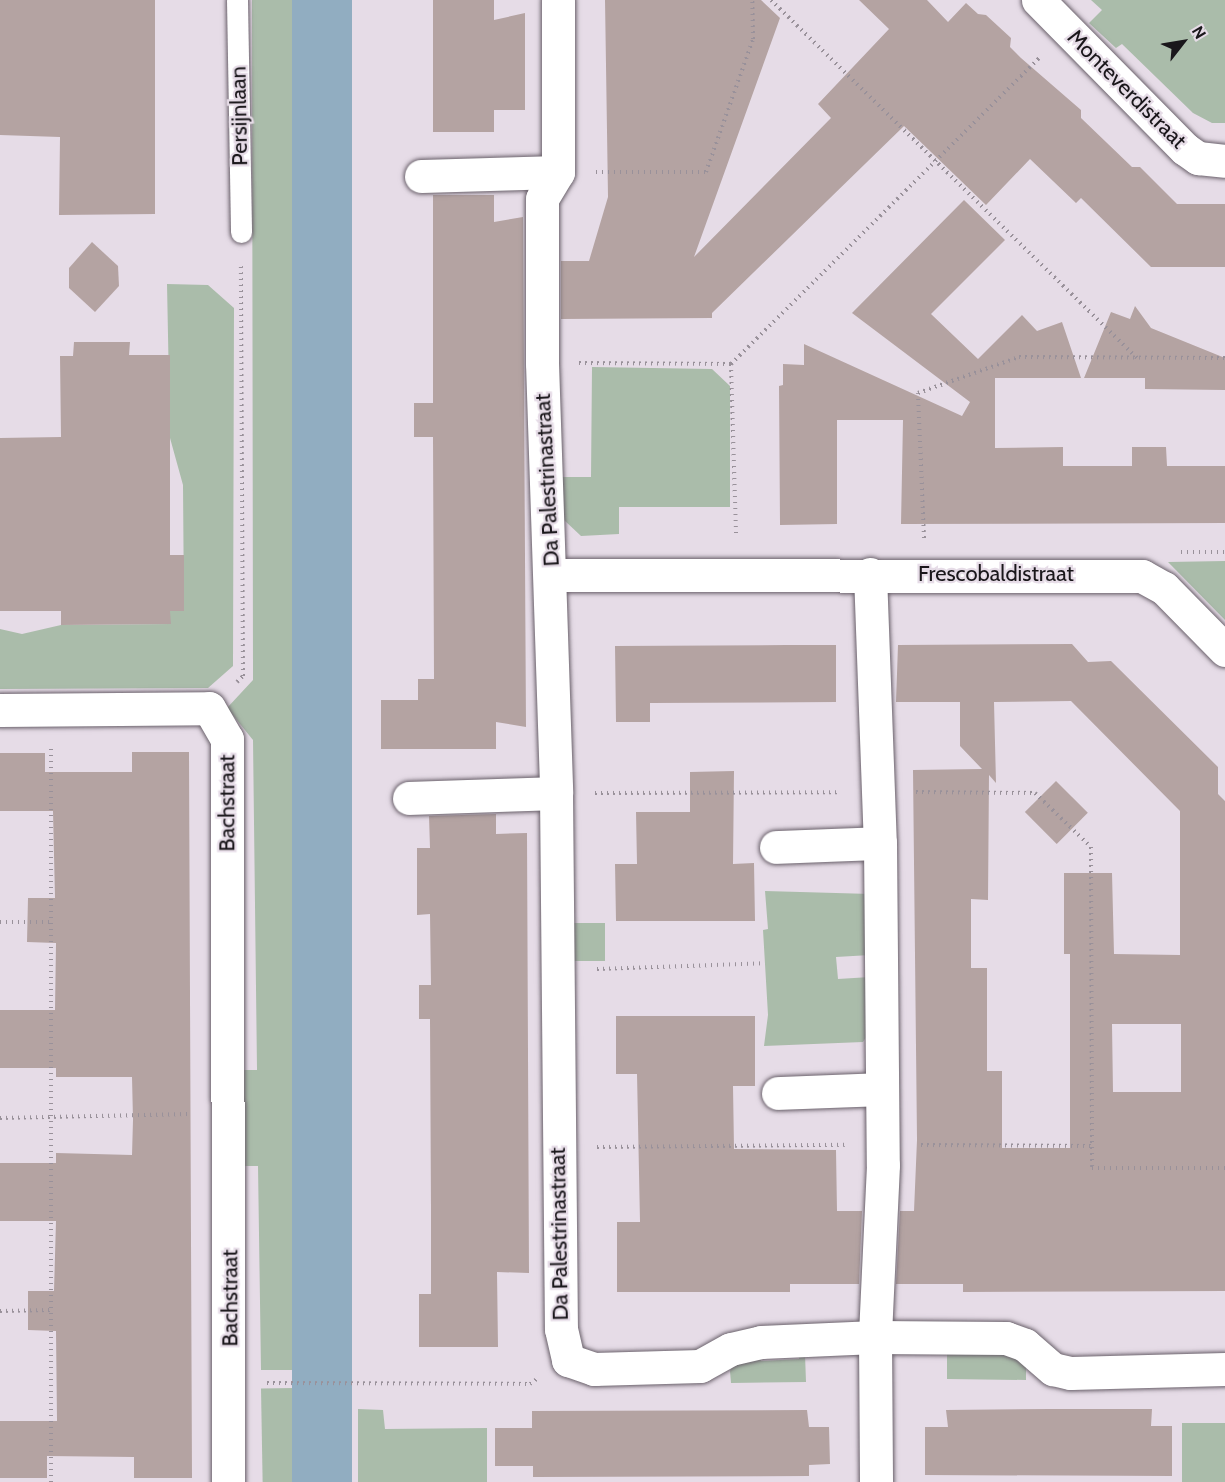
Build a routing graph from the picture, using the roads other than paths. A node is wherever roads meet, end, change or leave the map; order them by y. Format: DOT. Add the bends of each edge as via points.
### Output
graph roads {
  1 [pos="237,0"];
  2 [pos="558,0"];
  3 [pos="1038,0"];
  4 [pos="1225,161"];
  5 [pos="558,172"];
  6 [pos="421,176"];
  7 [pos="241,232"];
  8 [pos="870,574"];
  9 [pos="551,575"];
  10 [pos="1225,650"];
  11 [pos="0,711"];
  12 [pos="555,793"];
  13 [pos="409,798"];
  14 [pos="880,843"];
  15 [pos="776,847"];
  16 [pos="880,1089"];
  17 [pos="778,1093"];
  18 [pos="875,1337"];
  19 [pos="1225,1369"];
  20 [pos="228,1482"];
  21 [pos="876,1482"];
  1 -- 7 [label="lane, Persijnlaan"];
  2 -- 5 [label="street"];
  3 -- 4 [label="street, Monteverdistraat" via="1185,149 1198,158"];
  5 -- 6 [label="street"];
  5 -- 9 [label="street, Da Palestrinastraat" via="542,199 542,363"];
  8 -- 9 [label="street, Frescobaldistraat"];
  8 -- 10 [label="street, Frescobaldistraat" via="1142,576 1164,588"];
  8 -- 14 [label="street"];
  9 -- 12 [label="street, Da Palestrinastraat"];
  11 -- 20 [label="street, Bachstraat" via="209,708 227,739"];
  12 -- 13 [label="street"];
  12 -- 18 [label="street, Da Palestrinastraat" via="557,1147 561,1329 567,1360 594,1369 700,1366 730,1349 761,1342"];
  14 -- 15 [label="street"];
  14 -- 16 [label="street"];
  16 -- 17 [label="street"];
  16 -- 18 [label="street"];
  18 -- 19 [label="street" via="1006,1338 1024,1345 1053,1369 1071,1373"];
  18 -- 21 [label="street"];
}
